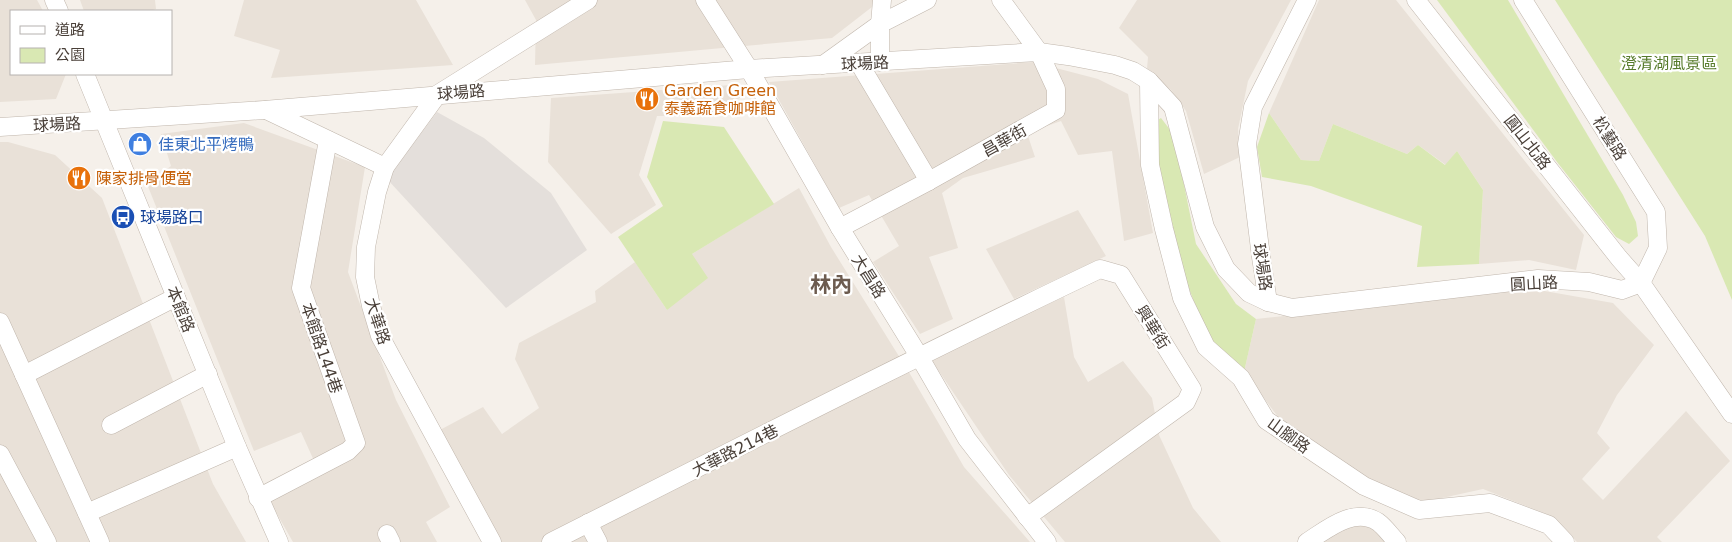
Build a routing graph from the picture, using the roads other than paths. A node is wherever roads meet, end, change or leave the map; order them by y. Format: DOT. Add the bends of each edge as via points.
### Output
graph roads {
  1 [pos="588,0"];
  2 [pos="705,0"];
  3 [pos="882,0"];
  4 [pos="927,0"];
  5 [pos="1001,0"];
  6 [pos="1307,0"];
  7 [pos="1416,0"];
  8 [pos="1523,0"];
  9 [pos="880,24"];
  10 [pos="1039,52"];
  11 [pos="880,62"];
  12 [pos="859,63"];
  13 [pos="823,65"];
  14 [pos="749,69"];
  15 [pos="85,75"];
  16 [pos="1149,81"];
  17 [pos="438,94"];
  18 [pos="264,110"];
  19 [pos="104,121"];
  20 [pos="0,127"];
  21 [pos="328,140"];
  22 [pos="385,167"];
  23 [pos="929,181"];
  24 [pos="840,228"];
  25 [pos="1641,283"];
  26 [pos="176,297"];
  27 [pos="1268,302"];
  28 [pos="0,322"];
  29 [pos="919,356"];
  30 [pos="208,374"];
  31 [pos="24,375"];
  32 [pos="1732,414"];
  33 [pos="110,425"];
  34 [pos="237,447"];
  35 [pos="0,454"];
  36 [pos="6,482"];
  37 [pos="258,498"];
  38 [pos="87,512"];
  39 [pos="1026,517"];
  40 [pos="588,523"];
  41 [pos="47,542"];
  42 [pos="100,542"];
  43 [pos="279,542"];
  44 [pos="492,542"];
  45 [pos="551,542"];
  46 [pos="598,542"];
  47 [pos="1047,542"];
  48 [pos="1306,542"];
  49 [pos="1397,542"];
  50 [pos="1565,542"];
  1 -- 17 [label="street"];
  2 -- 14 [label="street, 大昌路"];
  3 -- 9 [label="street"];
  4 -- 9 [label="street"];
  5 -- 10 [label="street, 昌華街"];
  6 -- 27 [label="street, 球場路" via="1253,107 1246,144"];
  7 -- 25 [label="street, 圓山北路"];
  8 -- 25 [label="street, 松藝路" via="1656,212 1658,248"];
  9 -- 11 [label="street"];
  9 -- 13 [label="street"];
  10 -- 11 [label="street, 球場路"];
  10 -- 16 [label="street, 球場路" via="1115,65"];
  10 -- 23 [label="street, 昌華街" via="1056,89 1056,110"];
  11 -- 12 [label="street, 球場路"];
  12 -- 13 [label="street, 球場路"];
  12 -- 23 [label="street"];
  13 -- 14 [label="street, 球場路"];
  14 -- 17 [label="street, 球場路"];
  14 -- 24 [label="street, 大昌路"];
  15 -- 19 [label="street, 本館路"];
  16 -- 27 [label="street, 球場路" via="1173,107 1205,227 1226,269 1249,293"];
  16 -- 50 [label="street, 山腳路" via="1150,165 1182,298 1206,347 1241,378 1266,420 1364,486 1419,510 1490,503 1549,525"];
  17 -- 18 [label="street, 球場路"];
  17 -- 22 [label="street, 大華路"];
  18 -- 19 [label="street, 球場路"];
  18 -- 21 [label="street"];
  19 -- 20 [label="street, 球場路"];
  19 -- 26 [label="street, 本館路"];
  21 -- 22 [label="street"];
  21 -- 37 [label="street, 本館路144巷" via="301,288 356,443 348,451"];
  22 -- 44 [label="street, 大華路" via="366,247 370,306 380,336"];
  23 -- 24 [label="street, 昌華街"];
  24 -- 29 [label="street, 大昌路"];
  25 -- 27 [label="street, 圓山路" via="1622,290 1589,282 1538,279 1292,308"];
  25 -- 32 [label="street"];
  26 -- 30 [label="street, 本館路"];
  26 -- 31 [label="street"];
  28 -- 31 [label="street"];
  29 -- 39 [label="street, 大昌路" via="967,439"];
  29 -- 39 [label="street, 興華街" via="1100,269 1121,275 1192,389 1186,402"];
  29 -- 40 [label="street, 大華路214巷"];
  30 -- 33 [label="street"];
  30 -- 34 [label="street, 本館路"];
  31 -- 38 [label="street"];
  34 -- 37 [label="street, 本館路"];
  34 -- 38 [label="street"];
  35 -- 36 [label="street"];
  36 -- 41 [label="street"];
  37 -- 43 [label="street, 本館路"];
  38 -- 42 [label="street"];
  39 -- 47 [label="street, 大昌路"];
  40 -- 45 [label="street, 大華路214巷"];
  40 -- 46 [label="street"];
  48 -- 49 [label="street" via="1349,518 1364,517 1377,522"];
}
